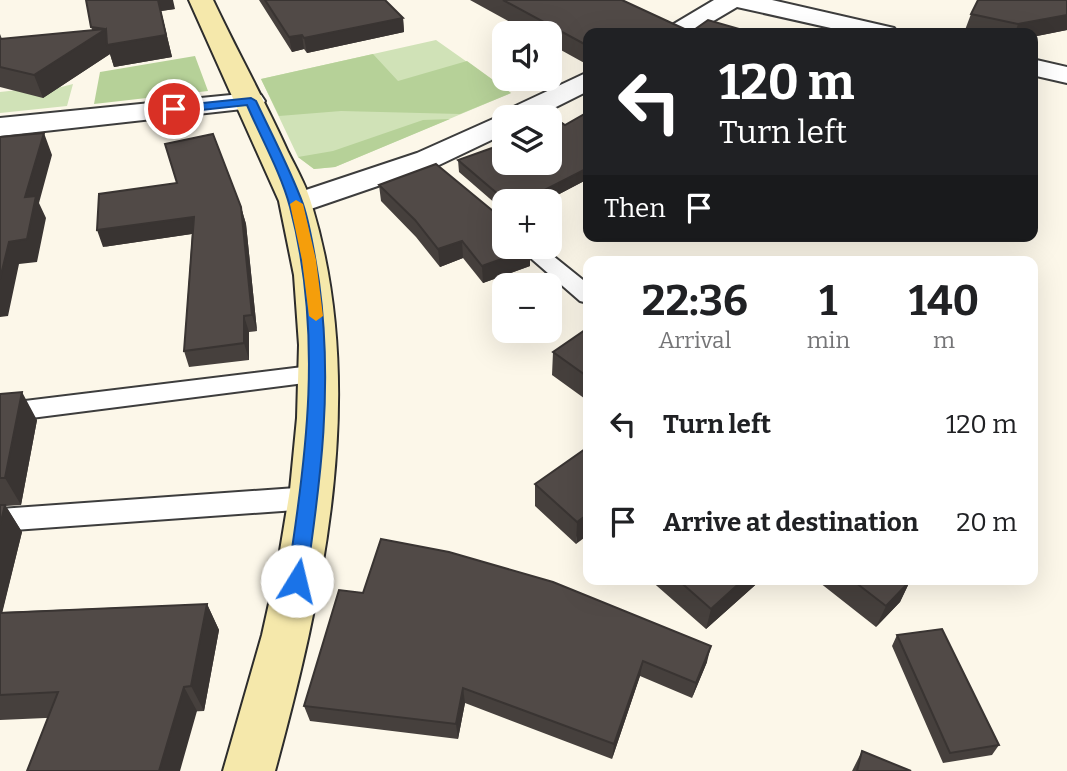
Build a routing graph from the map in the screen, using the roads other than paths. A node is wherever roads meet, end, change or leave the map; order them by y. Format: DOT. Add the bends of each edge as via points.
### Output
graph roads {
  1 [pos="201,0"];
  2 [pos="731,0"];
  3 [pos="739,0"];
  4 [pos="684,28"];
  5 [pos="863,28"];
  6 [pos="1038,68"];
  7 [pos="1067,75"];
  8 [pos="583,86"];
  9 [pos="251,101"];
  10 [pos="542,105"];
  11 [pos="0,127"];
  12 [pos="492,131"];
  13 [pos="296,204"];
  14 [pos="543,259"];
  15 [pos="583,292"];
  16 [pos="319,374"];
  17 [pos="0,412"];
  18 [pos="310,498"];
  19 [pos="0,520"];
  20 [pos="250,771"];
  1 -- 9 [label="street"];
  2 -- 4 [label="street"];
  3 -- 5 [label="street"];
  6 -- 7 [label="street"];
  8 -- 10 [label="street"];
  9 -- 11 [label="street"];
  9 -- 13 [label="street"];
  12 -- 13 [label="street" via="437,167"];
  13 -- 16 [label="street" via="309,260"];
  14 -- 15 [label="lane"];
  16 -- 17 [label="lane"];
  16 -- 18 [label="street"];
  18 -- 19 [label="lane"];
  18 -- 20 [label="street" via="297,581"];
}
